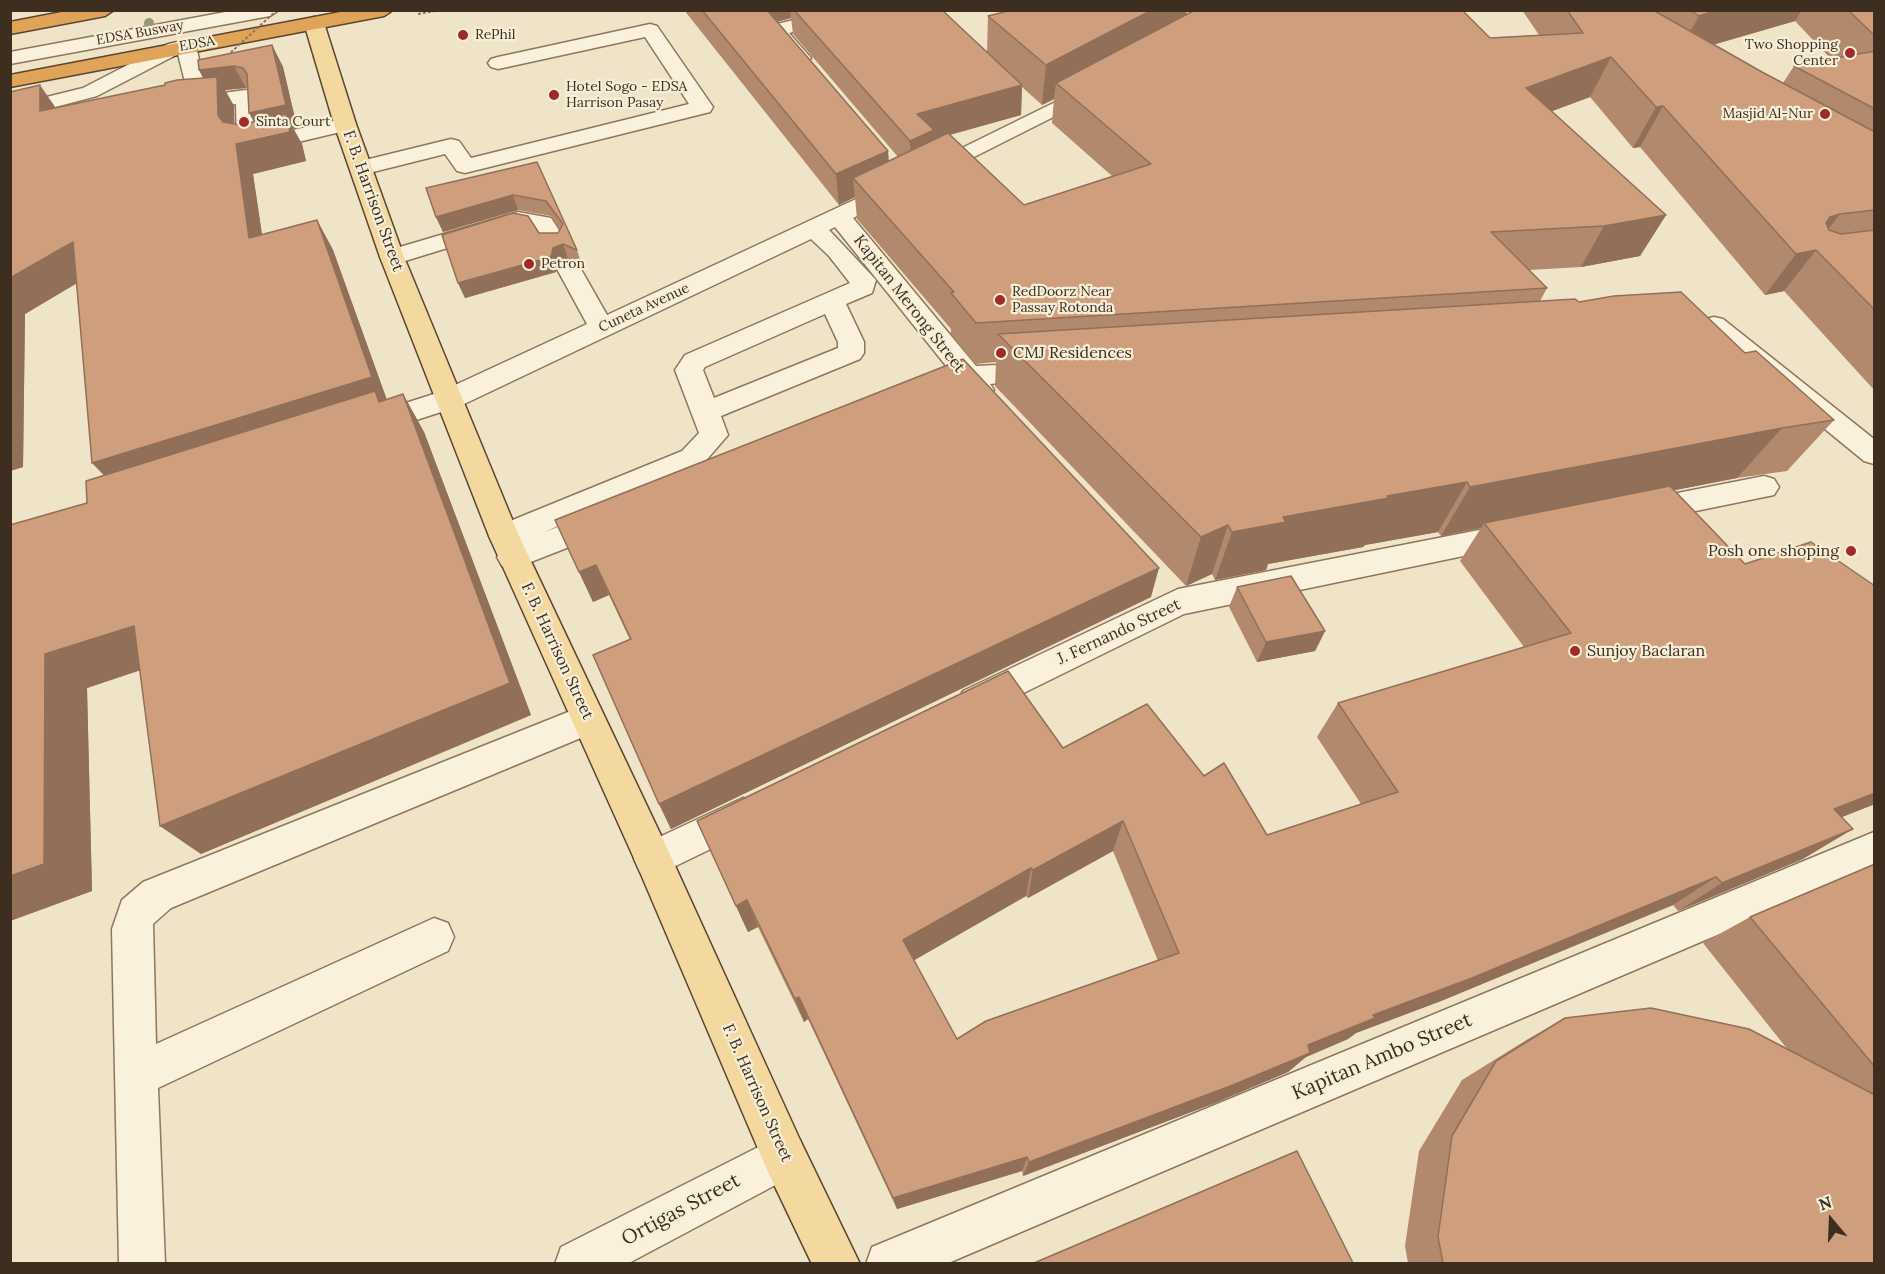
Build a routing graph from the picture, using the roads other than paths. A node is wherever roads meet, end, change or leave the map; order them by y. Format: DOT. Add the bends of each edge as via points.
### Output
graph roads {
  1 [pos="105,10"];
  2 [pos="179,10"];
  3 [pos="270,10"];
  4 [pos="384,10"];
  5 [pos="860,10"];
  6 [pos="314,23"];
  7 [pos="10,28"];
  8 [pos="10,42"];
  9 [pos="181,47"];
  10 [pos="10,58"];
  11 [pos="498,63"];
  12 [pos="813,73"];
  13 [pos="10,81"];
  14 [pos="1109,81"];
  15 [pos="10,113"];
  16 [pos="345,124"];
  17 [pos="361,168"];
  18 [pos="839,216"];
  19 [pos="813,228"];
  20 [pos="554,241"];
  21 [pos="392,257"];
  22 [pos="569,269"];
  23 [pos="832,301"];
  24 [pos="1714,325"];
  25 [pos="602,328"];
  26 [pos="1062,370"];
  27 [pos="967,376"];
  28 [pos="911,398"];
  29 [pos="450,399"];
  30 [pos="999,411"];
  31 [pos="705,412"];
  32 [pos="349,432"];
  33 [pos="1875,454"];
  34 [pos="701,482"];
  35 [pos="1764,487"];
  36 [pos="1611,517"];
  37 [pos="1541,530"];
  38 [pos="509,546"];
  39 [pos="953,712"];
  40 [pos="588,719"];
  41 [pos="771,801"];
  42 [pos="1875,850"];
  43 [pos="653,859"];
  44 [pos="434,937"];
  45 [pos="138,1075"];
  46 [pos="784,1156"];
  47 [pos="142,1263"];
  48 [pos="578,1263"];
  49 [pos="837,1263"];
  50 [pos="889,1263"];
  1 -- 7 [label="highway"];
  2 -- 8 [label="street, EDSA Busway"];
  3 -- 10 [label="street, EDSA Busway"];
  4 -- 6 [label="highway, EDSA"];
  5 -- 12 [label="street" via="776,30"];
  6 -- 9 [label="highway, EDSA"];
  6 -- 16 [label="main road, F. B. Harrison Street"];
  9 -- 13 [label="highway, EDSA"];
  9 -- 15 [label="street" via="90,92"];
  9 -- 16 [label="street" via="198,102 246,96 248,144"];
  11 -- 17 [label="street" via="650,30 702,107 465,166 451,146"];
  14 -- 18 [label="street, Cuneta Avenue" via="901,176"];
  16 -- 17 [label="main road, F. B. Harrison Street"];
  17 -- 21 [label="main road, F. B. Harrison Street"];
  18 -- 19 [label="street, Cuneta Avenue"];
  18 -- 27 [label="street, Kapitan Merong Street"];
  19 -- 23 [label="street" via="863,280 863,287"];
  19 -- 25 [label="street, Cuneta Avenue"];
  20 -- 21 [label="street" via="543,223 518,219"];
  21 -- 29 [label="main road, F. B. Harrison Street"];
  22 -- 25 [label="street"];
  23 -- 31 [label="street" via="695,361 689,370"];
  23 -- 31 [label="street" via="851,342 851,353"];
  24 -- 33 [label="street"];
  25 -- 29 [label="street, Cuneta Avenue"];
  26 -- 27 [label="street"];
  27 -- 28 [label="street"];
  27 -- 30 [label="street, Kapitan Merong Street"];
  29 -- 32 [label="street, Cuneta Avenue"];
  29 -- 38 [label="main road, F. B. Harrison Street"];
  31 -- 38 [label="street" via="714,435 692,458"];
  34 -- 38 [label="street"];
  35 -- 36 [label="street"];
  37 -- 39 [label="street, J. Fernando Street" via="1170,593"];
  38 -- 40 [label="main road, F. B. Harrison Street"];
  40 -- 43 [label="main road, F. B. Harrison Street"];
  40 -- 45 [label="street" via="157,895 136,913 132,929"];
  41 -- 43 [label="street"];
  42 -- 50 [label="street, Kapitan Ambo Street"];
  43 -- 46 [label="main road, F. B. Harrison Street"];
  44 -- 45 [label="street"];
  45 -- 47 [label="street"];
  46 -- 48 [label="street, Ortigas Street"];
  46 -- 49 [label="main road, F. B. Harrison Street"];
}
